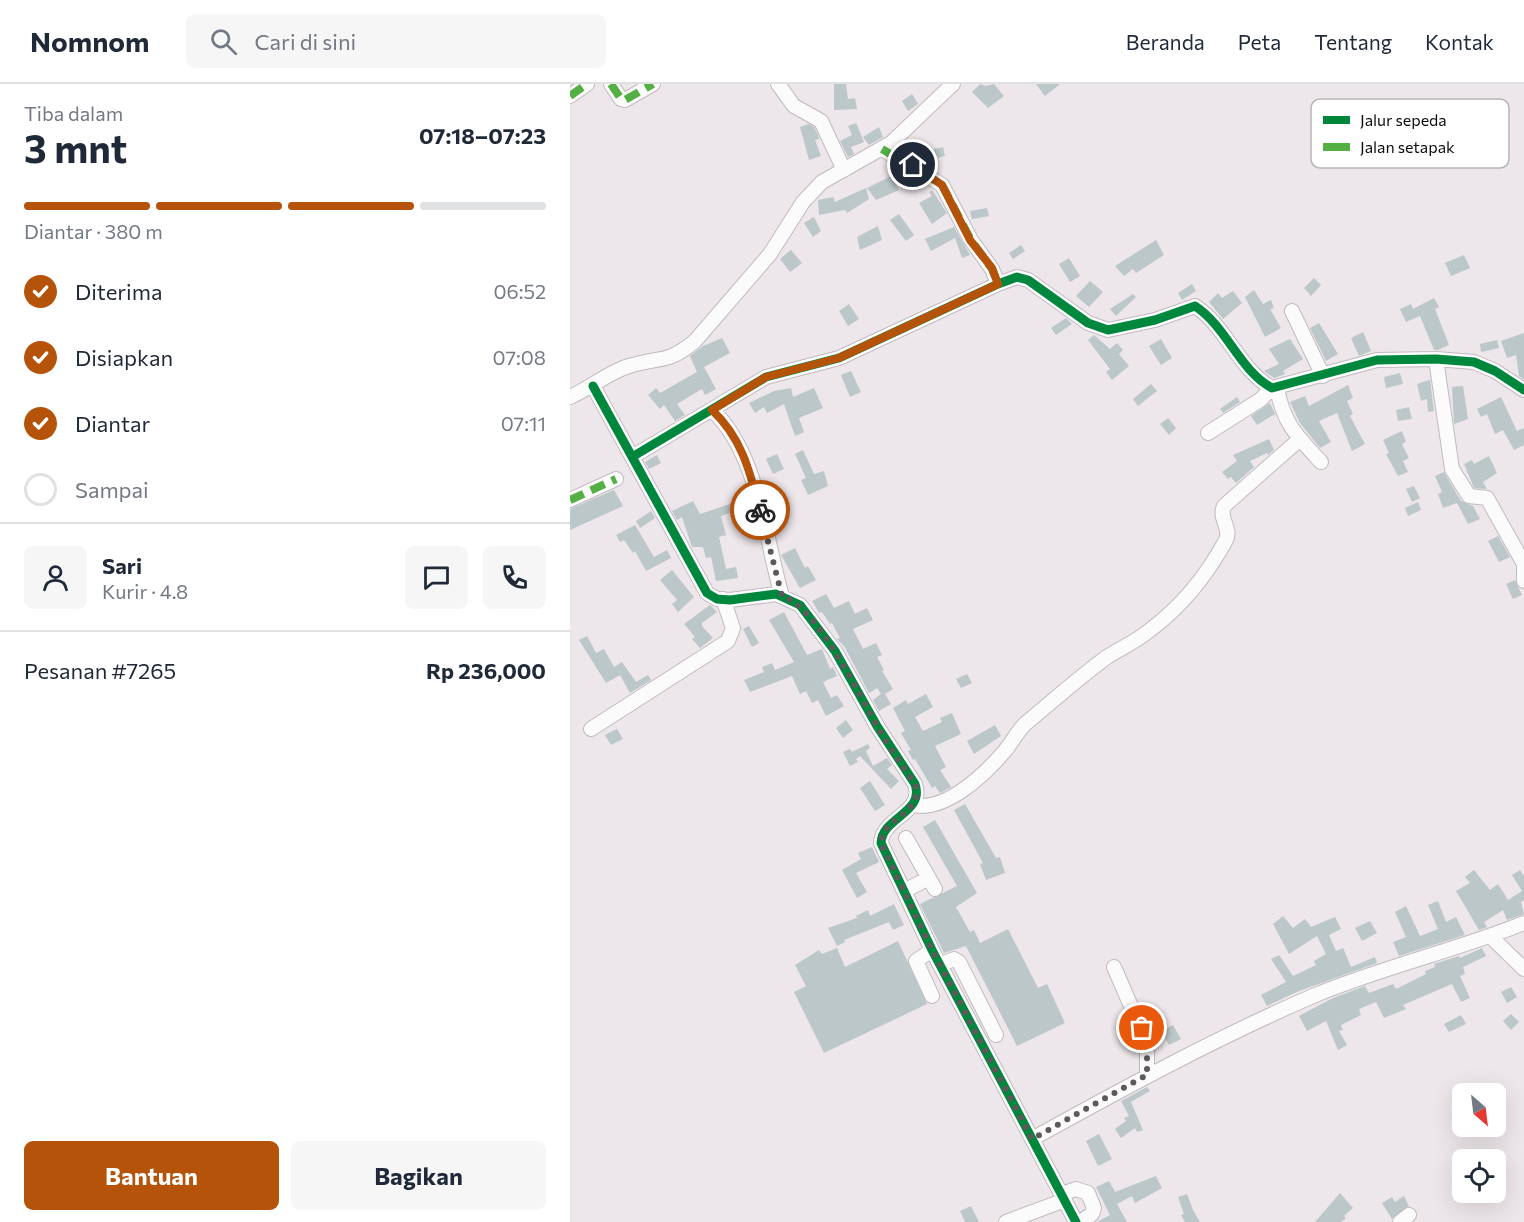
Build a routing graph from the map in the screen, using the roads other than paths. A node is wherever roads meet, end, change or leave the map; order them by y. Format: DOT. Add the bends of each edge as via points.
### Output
graph roads {
  1 [pos="587,84"];
  2 [pos="611,84"];
  3 [pos="653,84"];
  4 [pos="778,84"];
  5 [pos="953,84"];
  6 [pos="570,96"];
  7 [pos="882,149"];
  8 [pos="844,170"];
  9 [pos="998,284"];
  10 [pos="1292,311"];
  11 [pos="1436,359"];
  12 [pos="1323,376"];
  13 [pos="593,386"];
  14 [pos="1275,388"];
  15 [pos="1524,390"];
  16 [pos="570,397"];
  17 [pos="712,410"];
  18 [pos="1208,433"];
  19 [pos="1300,439"];
  20 [pos="633,457"];
  21 [pos="1321,462"];
  22 [pos="616,479"];
  23 [pos="570,500"];
  24 [pos="1524,565"];
  25 [pos="1524,581"];
  26 [pos="782,596"];
  27 [pos="723,599"];
  28 [pos="591,729"];
  29 [pos="914,805"];
  30 [pos="906,838"];
  31 [pos="904,891"];
  32 [pos="1524,923"];
  33 [pos="1491,937"];
  34 [pos="932,950"];
  35 [pos="940,965"];
  36 [pos="1114,967"];
  37 [pos="1524,969"];
  38 [pos="932,996"];
  39 [pos="996,1035"];
  40 [pos="1147,1075"];
  41 [pos="1032,1139"];
  42 [pos="1063,1197"];
  43 [pos="1006,1222"];
  44 [pos="1076,1222"];
  45 [pos="1080,1222"];
  1 -- 6 [label="street"];
  2 -- 3 [label="street" via="625,100"];
  4 -- 8 [label="street" via="795,106 821,121"];
  5 -- 7 [label="street"];
  7 -- 8 [label="street"];
  7 -- 9 [label="street" via="942,185"];
  8 -- 13 [label="street" via="811,193 770,254 695,341 673,357 627,367"];
  9 -- 14 [label="street" via="1017,277 1028,280 1088,323 1108,330 1195,306 1216,323 1259,380"];
  9 -- 17 [label="street" via="839,358 766,377"];
  10 -- 12 [label="street"];
  11 -- 12 [label="street" via="1385,359"];
  11 -- 15 [label="street" via="1474,362"];
  11 -- 24 [label="street" via="1452,469 1470,496 1487,498"];
  12 -- 14 [label="street"];
  13 -- 16 [label="street"];
  13 -- 20 [label="street"];
  14 -- 18 [label="street"];
  14 -- 19 [label="street" via="1281,410"];
  17 -- 20 [label="street"];
  17 -- 26 [label="street" via="730,429 748,465"];
  19 -- 21 [label="street"];
  19 -- 29 [label="street" via="1224,506 1222,518 1227,538 1188,596 1149,631 1085,674 1025,724 1002,754 975,778 940,802 924,807"];
  20 -- 27 [label="street" via="707,593"];
  22 -- 23 [label="street"];
  24 -- 25 [label="street"];
  26 -- 27 [label="street"];
  26 -- 29 [label="street" via="800,605 835,651 915,784"];
  27 -- 28 [label="street" via="733,628 728,641"];
  29 -- 31 [label="street" via="881,836 889,864"];
  30 -- 31 [label="street" via="932,884"];
  31 -- 34 [label="street"];
  32 -- 33 [label="street"];
  33 -- 37 [label="street"];
  33 -- 40 [label="street" via="1401,963 1313,996"];
  34 -- 35 [label="street"];
  34 -- 38 [label="street" via="916,961"];
  35 -- 39 [label="street" via="954,959 959,962"];
  35 -- 41 [label="street"];
  36 -- 40 [label="street" via="1147,1043"];
  40 -- 41 [label="street"];
  41 -- 42 [label="street"];
  42 -- 43 [label="street"];
  42 -- 44 [label="street"];
  42 -- 45 [label="street" via="1076,1189 1088,1193 1094,1208"];
}
